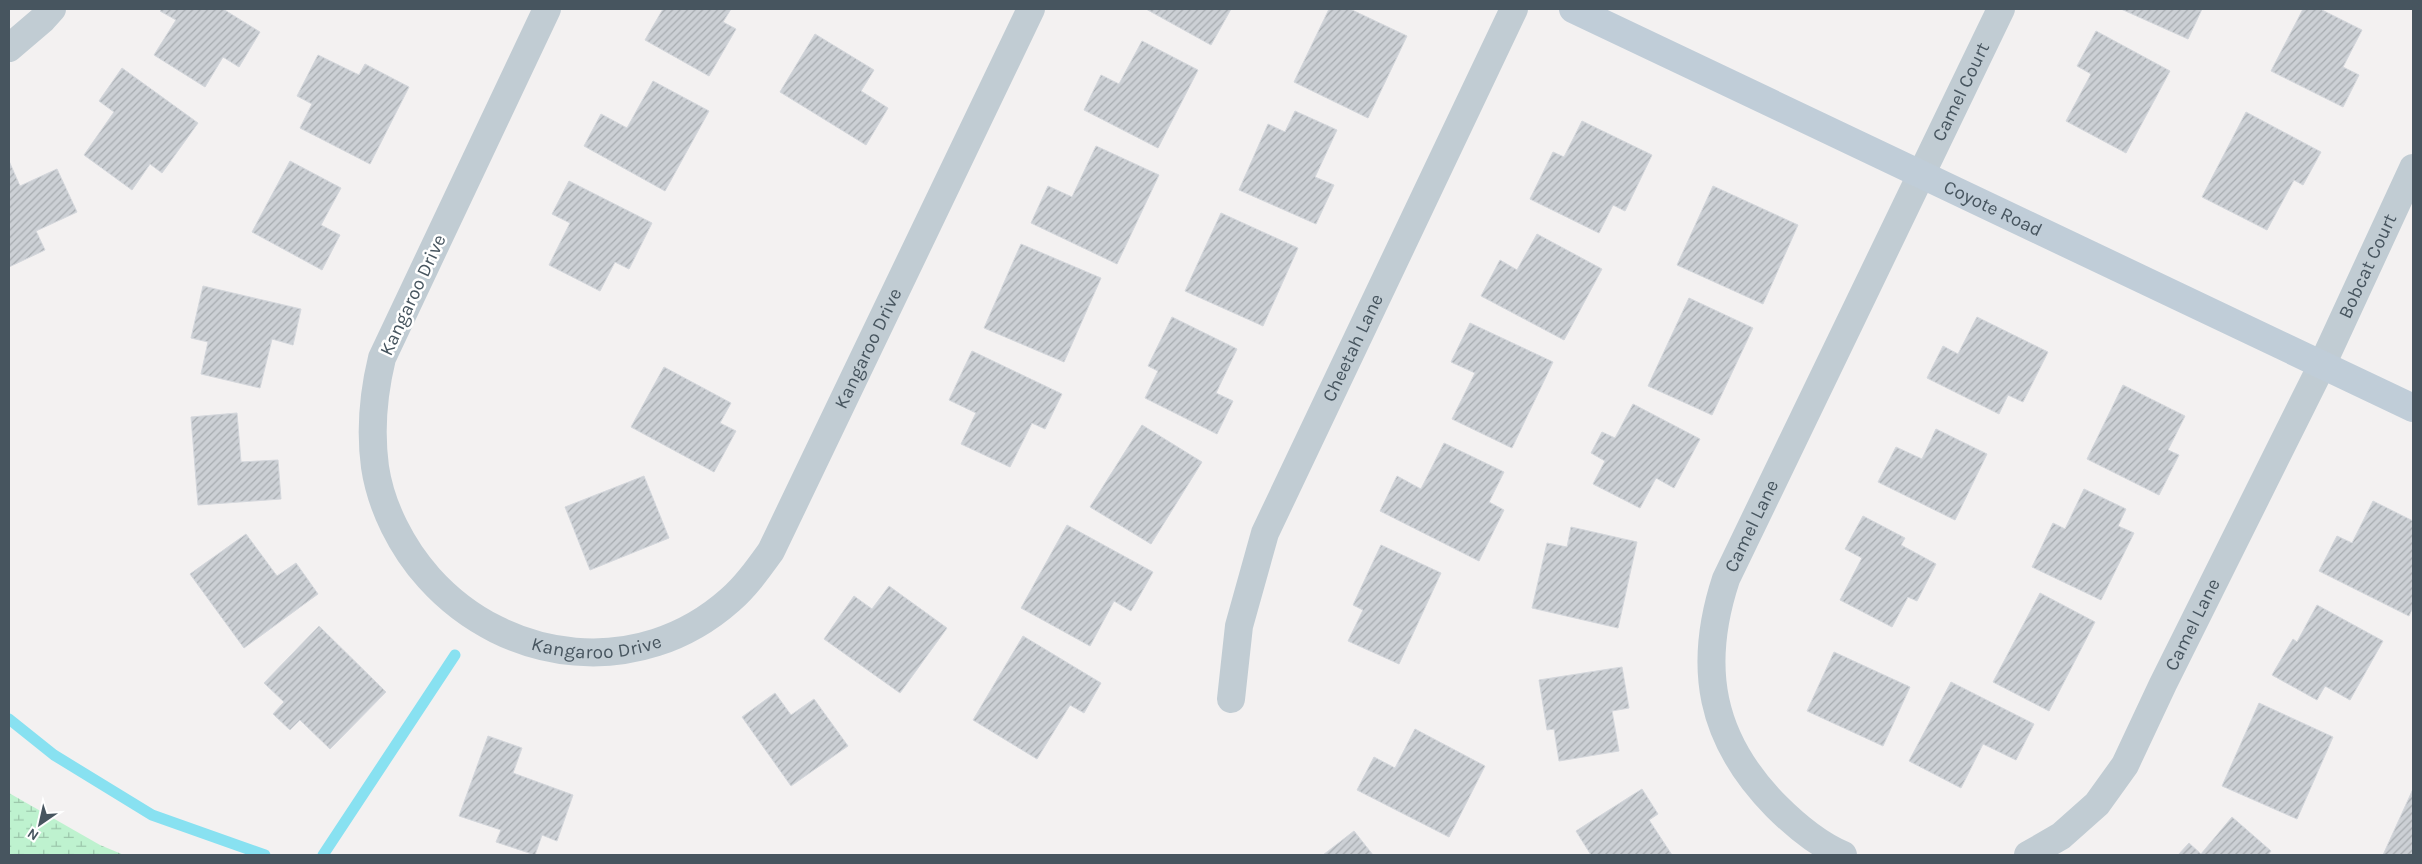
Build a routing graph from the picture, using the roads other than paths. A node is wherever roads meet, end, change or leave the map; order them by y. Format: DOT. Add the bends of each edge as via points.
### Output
graph roads {
  1 [pos="52,9"];
  2 [pos="547,9"];
  3 [pos="1031,9"];
  4 [pos="1514,9"];
  5 [pos="1573,9"];
  6 [pos="2001,9"];
  7 [pos="9,48"];
  8 [pos="2413,168"];
  9 [pos="1921,175"];
  10 [pos="2322,364"];
  11 [pos="2413,408"];
  12 [pos="1231,698"];
  13 [pos="1843,855"];
  14 [pos="2028,855"];
  1 -- 7 [label="street"];
  2 -- 3 [label="street, Kangaroo Drive" via="382,358 372,413 372,441 375,469 392,522 405,547 440,590 488,627 548,649 580,653 612,652 675,636 730,601 762,564"];
  4 -- 12 [label="street, Cheetah Lane" via="1265,533 1239,626"];
  5 -- 9 [label="street, Coyote Road"];
  6 -- 9 [label="street, Camel Court"];
  8 -- 10 [label="street, Bobcat Court"];
  9 -- 10 [label="street, Coyote Road"];
  9 -- 13 [label="street, Camel Lane" via="1726,579 1712,633 1711,661 1717,707 1729,742 1742,766 1793,824"];
  10 -- 11 [label="street, Coyote Road"];
  10 -- 14 [label="street, Camel Lane" via="2125,764 2097,804 2061,836"];
}
